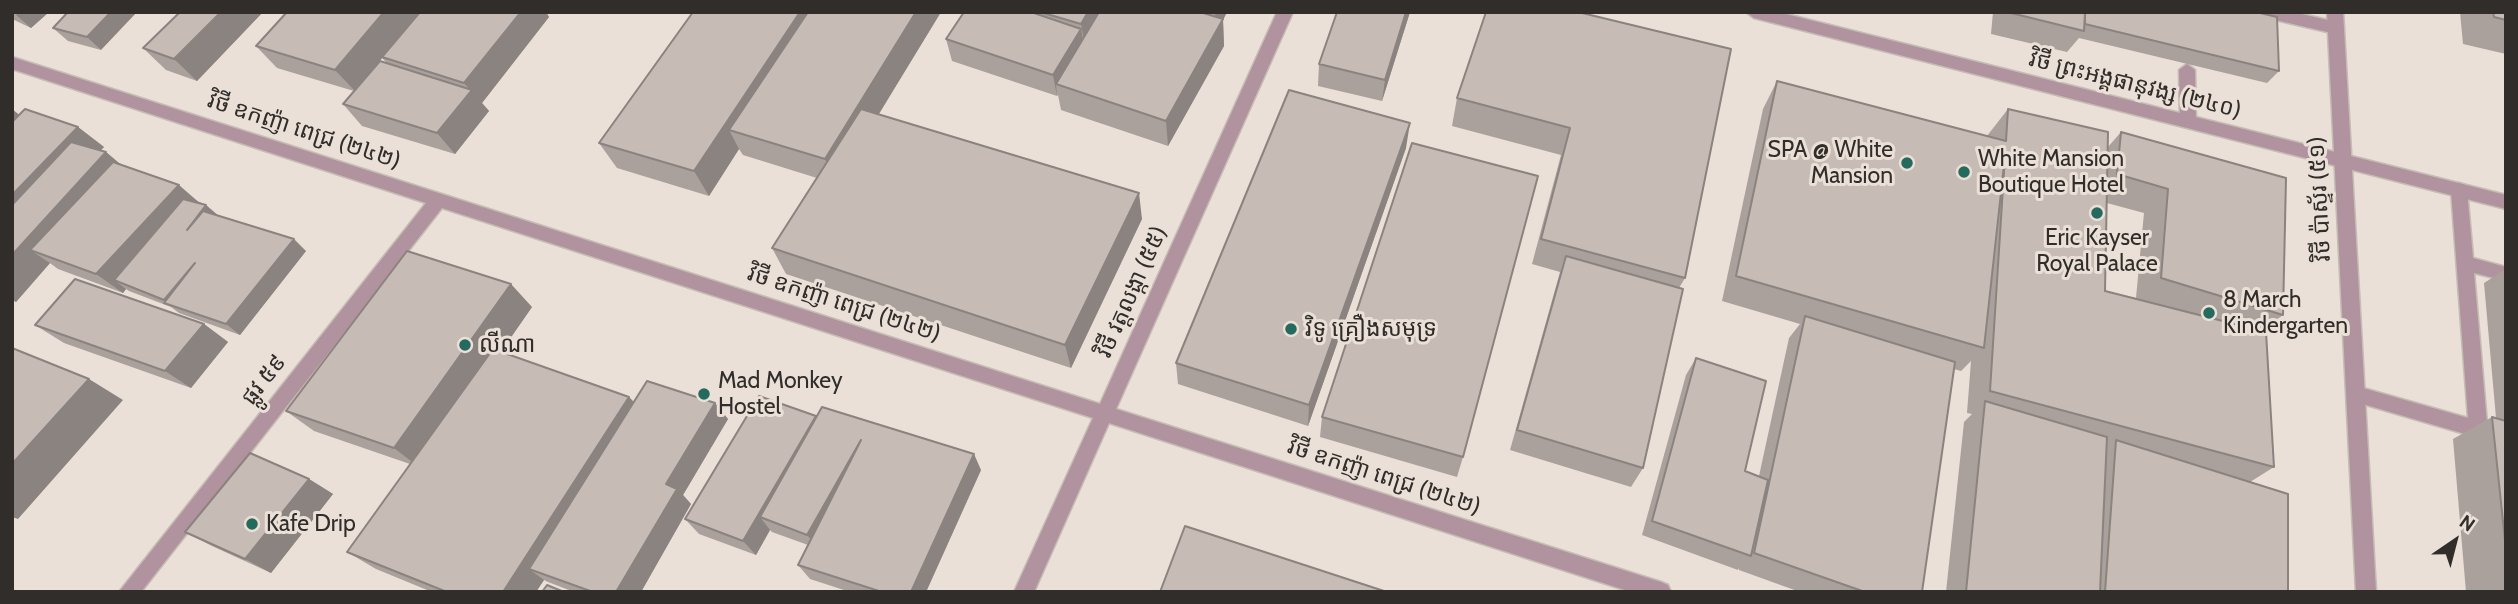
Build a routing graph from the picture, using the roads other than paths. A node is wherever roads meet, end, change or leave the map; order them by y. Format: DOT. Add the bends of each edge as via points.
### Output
graph roads {
  1 [pos="1285,12"];
  2 [pos="1754,12"];
  3 [pos="2267,12"];
  4 [pos="2335,20"];
  5 [pos="12,63"];
  6 [pos="2187,70"];
  7 [pos="2189,122"];
  8 [pos="2343,161"];
  9 [pos="2459,190"];
  10 [pos="438,200"];
  11 [pos="2506,202"];
  12 [pos="2465,263"];
  13 [pos="2506,274"];
  14 [pos="2356,394"];
  15 [pos="1105,413"];
  16 [pos="2478,430"];
  17 [pos="2506,438"];
  18 [pos="129,592"];
  19 [pos="1024,592"];
  20 [pos="1661,592"];
  21 [pos="2367,592"];
  1 -- 15 [label="street, វិថី វត្តលង្កា (៥៥)"];
  2 -- 7 [label="street, វិថី ព្រះអង្គផានុវង្ស (២៤០)"];
  3 -- 4 [label="street"];
  4 -- 8 [label="street, វិថី ប៉ាស្ទ័រ (៥១)"];
  5 -- 10 [label="street, វិថី ឧកញ៉ា ពេជ្រ (២៤២)"];
  6 -- 7 [label="street"];
  7 -- 8 [label="street, វិថី ព្រះអង្គផានុវង្ស (២៤០)"];
  8 -- 9 [label="street, វិថី ព្រះអង្គផានុវង្ស (២៤០)"];
  8 -- 14 [label="street, វិថី ប៉ាស្ទ័រ (៥១)"];
  9 -- 11 [label="street, វិថី ព្រះអង្គផានុវង្ស (២៤០)"];
  9 -- 12 [label="street"];
  10 -- 15 [label="street, វិថី ឧកញ៉ា ពេជ្រ (២៤២)"];
  10 -- 18 [label="street, ផ្លូវ ៥៩"];
  12 -- 13 [label="street"];
  12 -- 16 [label="street"];
  14 -- 16 [label="street"];
  14 -- 21 [label="street, វិថី ប៉ាស្ទ័រ (៥១)"];
  15 -- 19 [label="street, វិថី វត្តលង្កា (៥៥)"];
  15 -- 20 [label="street, វិថី ឧកញ៉ា ពេជ្រ (២៤២)"];
  16 -- 17 [label="street"];
}
